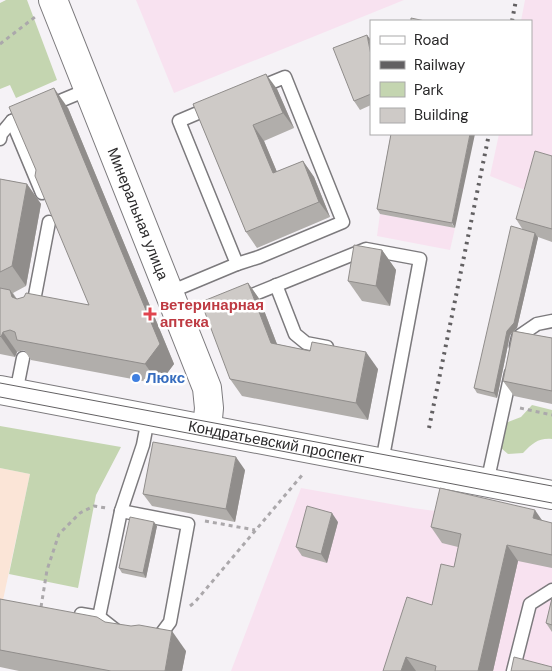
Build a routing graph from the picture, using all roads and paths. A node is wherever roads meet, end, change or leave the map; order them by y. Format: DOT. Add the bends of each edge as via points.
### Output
graph roads {
  1 [pos="46,7"];
  2 [pos="0,44"];
  3 [pos="89,89"];
  4 [pos="250,92"];
  5 [pos="223,102"];
  6 [pos="12,121"];
  7 [pos="0,140"];
  8 [pos="42,193"];
  9 [pos="49,222"];
  10 [pos="237,264"];
  11 [pos="276,285"];
  12 [pos="170,292"];
  13 [pos="32,311"];
  14 [pos="552,321"];
  15 [pos="182,323"];
  16 [pos="344,350"];
  17 [pos="23,358"];
  18 [pos="8,392"];
  19 [pos="505,404"];
  20 [pos="552,415"];
  21 [pos="148,418"];
  22 [pos="207,429"];
  23 [pos="382,462"];
  24 [pos="303,474"];
  25 [pos="487,483"];
  26 [pos="552,495"];
  27 [pos="94,506"];
  28 [pos="121,511"];
  29 [pos="188,524"];
  30 [pos="256,530"];
  31 [pos="552,590"];
  32 [pos="41,607"];
  33 [pos="98,617"];
  34 [pos="170,622"];
  35 [pos="513,671"];
  1 -- 2 [label="path"];
  1 -- 3 [label="main road, Минеральная улица"];
  3 -- 6 [label="lane"];
  3 -- 12 [label="main road, Минеральная улица"];
  4 -- 10 [label="lane" via="285,77 343,222"];
  5 -- 10 [label="lane" via="179,121"];
  6 -- 7 [label="lane"];
  6 -- 8 [label="lane"];
  9 -- 13 [label="lane"];
  10 -- 12 [label="lane"];
  11 -- 15 [label="lane"];
  11 -- 16 [label="lane" via="295,334 306,343"];
  11 -- 23 [label="lane" via="366,249 420,259"];
  12 -- 15 [label="main road, Минеральная улица"];
  14 -- 19 [label="lane" via="537,324 518,337"];
  15 -- 22 [label="main road, Минеральная улица" via="207,388"];
  17 -- 18 [label="lane"];
  18 -- 21 [label="main road, Кондратьевский проспект"];
  19 -- 20 [label="path"];
  19 -- 25 [label="lane"];
  21 -- 22 [label="main road, Кондратьевский проспект"];
  21 -- 28 [label="lane" via="143,445"];
  22 -- 23 [label="main road, Кондратьевский проспект"];
  23 -- 25 [label="main road, Кондратьевский проспект"];
  24 -- 30 [label="path"];
  25 -- 26 [label="main road, Кондратьевский проспект"];
  27 -- 32 [label="path" via="80,513 59,534"];
  28 -- 29 [label="lane"];
  28 -- 33 [label="lane"];
  29 -- 30 [label="path" via="198,520"];
  29 -- 34 [label="lane"];
  30 -- 34 [label="path" via="195,602"];
  31 -- 35 [label="lane" via="530,604"];
  32 -- 33 [label="lane"];
  33 -- 34 [label="lane" via="126,636 146,638 161,634"];
}
